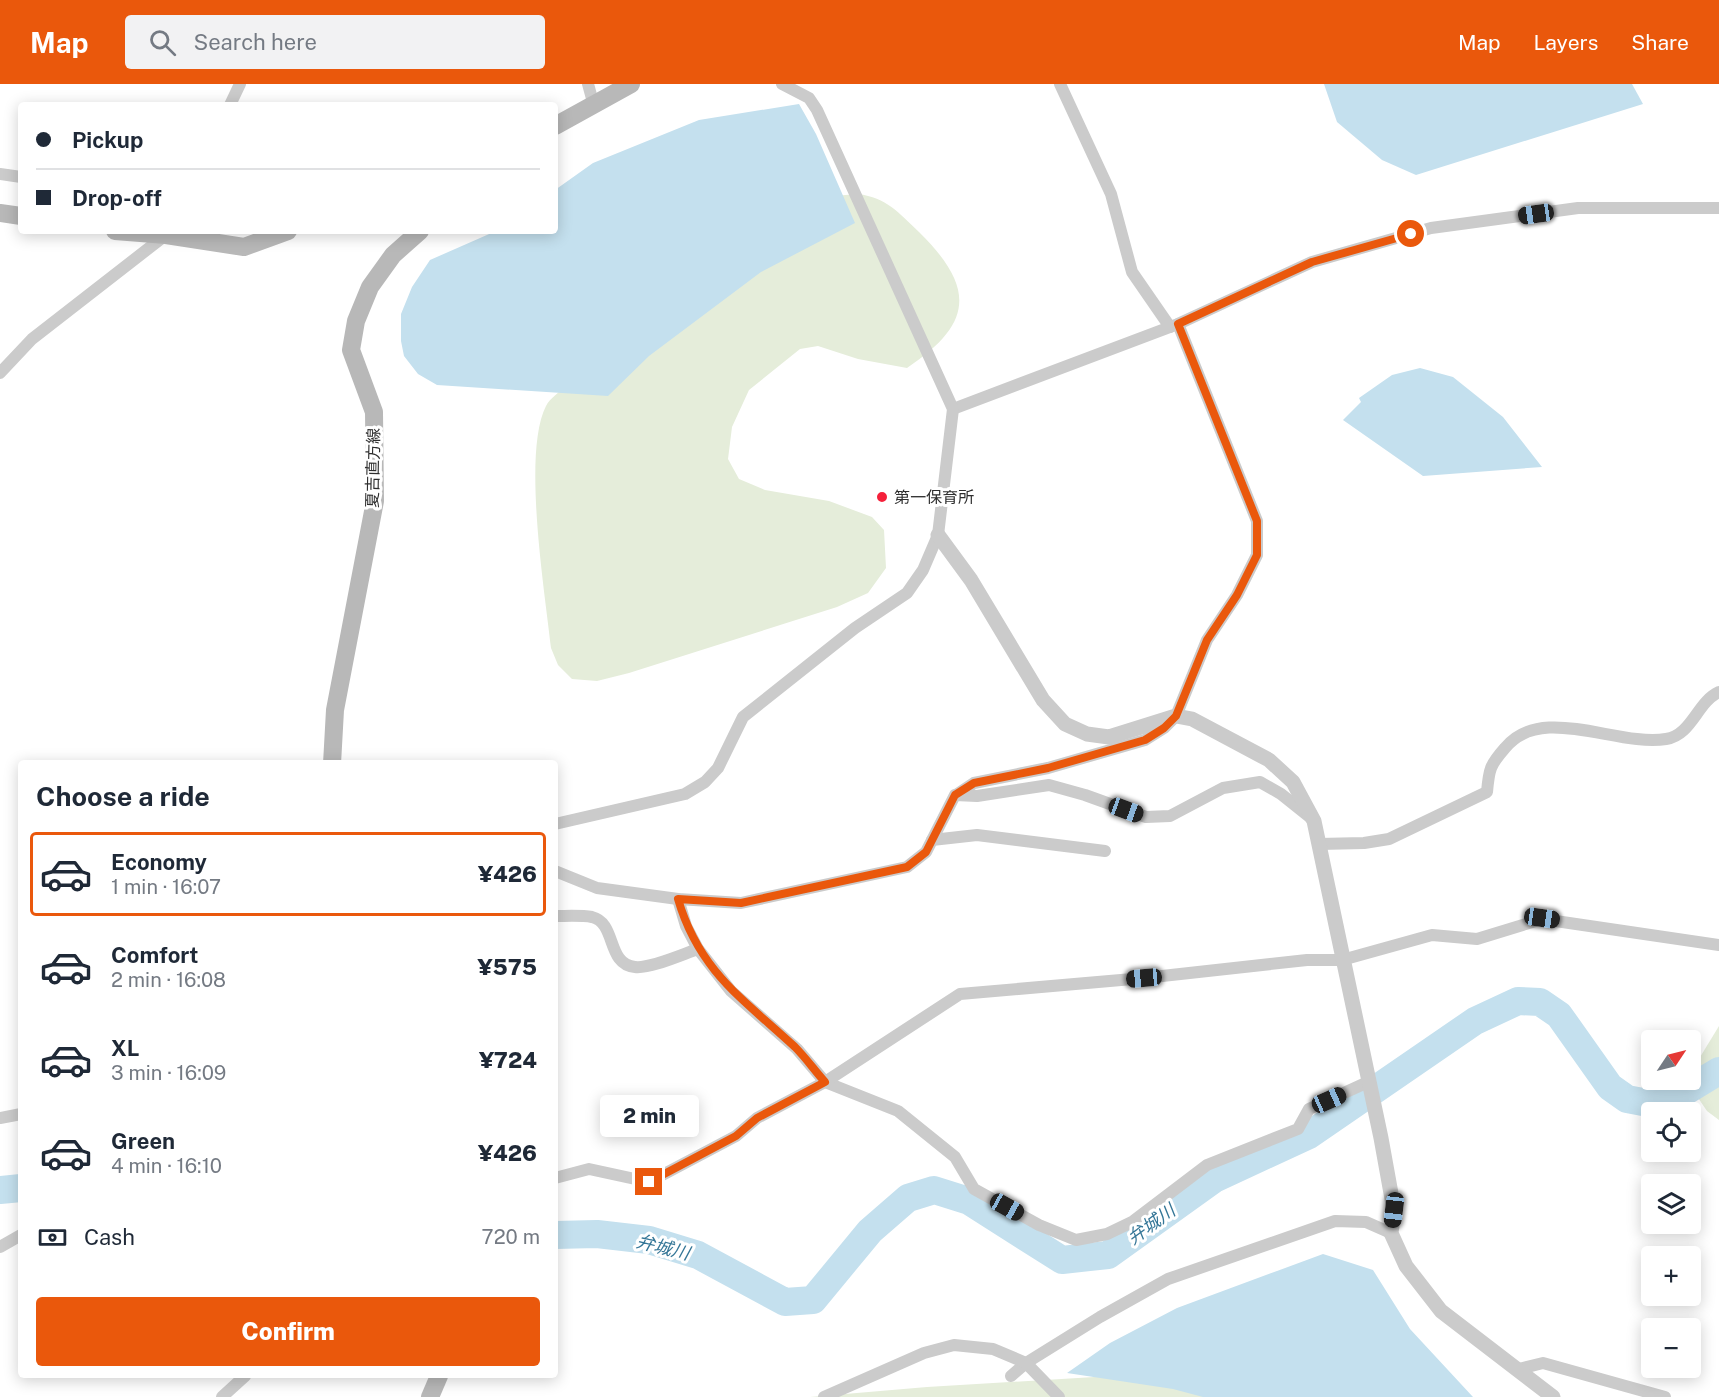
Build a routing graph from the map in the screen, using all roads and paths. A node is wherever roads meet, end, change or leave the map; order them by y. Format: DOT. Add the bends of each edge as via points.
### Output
graph roads {
  1 [pos="240,84"];
  2 [pos="588,84"];
  3 [pos="631,84"];
  4 [pos="782,84"];
  5 [pos="1060,84"];
  6 [pos="231,102"];
  7 [pos="594,106"];
  8 [pos="558,124"];
  9 [pos="0,174"];
  10 [pos="18,177"];
  11 [pos="1719,208"];
  12 [pos="0,213"];
  13 [pos="18,216"];
  14 [pos="166,234"];
  15 [pos="172,234"];
  16 [pos="280,234"];
  17 [pos="417,234"];
  18 [pos="1174,325"];
  19 [pos="0,373"];
  20 [pos="953,409"];
  21 [pos="938,536"];
  22 [pos="1719,692"];
  23 [pos="1176,716"];
  24 [pos="332,760"];
  25 [pos="955,795"];
  26 [pos="1314,821"];
  27 [pos="558,823"];
  28 [pos="932,840"];
  29 [pos="1318,843"];
  30 [pos="1105,851"];
  31 [pos="558,872"];
  32 [pos="678,899"];
  33 [pos="558,916"];
  34 [pos="1719,945"];
  35 [pos="698,949"];
  36 [pos="1342,960"];
  37 [pos="825,1082"];
  38 [pos="1368,1082"];
  39 [pos="18,1115"];
  40 [pos="0,1118"];
  41 [pos="558,1177"];
  42 [pos="1391,1233"];
  43 [pos="18,1237"];
  44 [pos="0,1247"];
  45 [pos="1026,1363"];
  46 [pos="1519,1369"];
  47 [pos="1011,1376"];
  48 [pos="243,1378"];
  49 [pos="438,1378"];
  50 [pos="222,1397"];
  51 [pos="430,1397"];
  52 [pos="824,1397"];
  53 [pos="1059,1397"];
  54 [pos="1553,1397"];
  55 [pos="1665,1397"];
  1 -- 6 [label="street"];
  2 -- 7 [label="street"];
  3 -- 7 [label="main road"];
  4 -- 20 [label="street" via="809,98 817,110"];
  5 -- 18 [label="street" via="1111,194 1132,272"];
  7 -- 8 [label="main road"];
  9 -- 10 [label="street"];
  11 -- 18 [label="street" via="1578,208 1431,228 1312,262"];
  12 -- 13 [label="main road"];
  14 -- 19 [label="street" via="32,339"];
  15 -- 16 [label="main road" via="244,247"];
  17 -- 24 [label="main road, 夏吉直方線" via="393,255 370,287 356,321 351,350 374,412 375,501 335,710"];
  18 -- 20 [label="street"];
  18 -- 23 [label="street" via="1257,521 1257,555 1237,595 1207,640"];
  20 -- 21 [label="street"];
  21 -- 23 [label="street" via="971,580 1043,700 1065,724 1087,734 1109,737"];
  21 -- 27 [label="street" via="907,593 855,628 743,717 718,768 705,782 685,794"];
  22 -- 29 [label="street" via="1709,696 1682,733 1667,739 1637,740 1589,730 1528,729 1512,739 1489,767 1487,792 1389,839"];
  23 -- 25 [label="street" via="1145,740 1048,768 974,783"];
  23 -- 26 [label="street" via="1192,719 1269,760 1293,782"];
  25 -- 26 [label="street" via="977,796 1049,785 1146,817 1170,816 1223,788 1260,782"];
  25 -- 28 [label="street"];
  26 -- 29 [label="street"];
  28 -- 30 [label="street" via="976,835"];
  28 -- 32 [label="street" via="926,852 907,867 741,903"];
  29 -- 36 [label="street"];
  31 -- 32 [label="street" via="597,888"];
  32 -- 35 [label="street"];
  33 -- 35 [label="street" via="593,917 609,933 615,954 636,967"];
  34 -- 36 [label="street" via="1542,918 1478,939 1432,935"];
  35 -- 37 [label="street" via="731,991 797,1049"];
  36 -- 37 [label="street" via="1307,960 960,994"];
  36 -- 38 [label="street"];
  37 -- 38 [label="street" via="898,1111 955,1157 974,1189 1076,1240 1107,1234 1132,1222 1207,1165 1298,1129 1309,1109"];
  37 -- 41 [label="street" via="649,1182 589,1168"];
  38 -- 42 [label="street" via="1394,1210"];
  39 -- 40 [label="street"];
  42 -- 45 [label="street" via="1366,1222 1335,1221 1168,1279"];
  42 -- 46 [label="street" via="1406,1266 1441,1311"];
  43 -- 44 [label="street"];
  45 -- 47 [label="street"];
  45 -- 52 [label="street" via="993,1349 954,1345 924,1353"];
  45 -- 53 [label="street"];
  46 -- 54 [label="street"];
  46 -- 55 [label="street" via="1543,1364"];
  48 -- 50 [label="street"];
  49 -- 51 [label="main road"];
}
